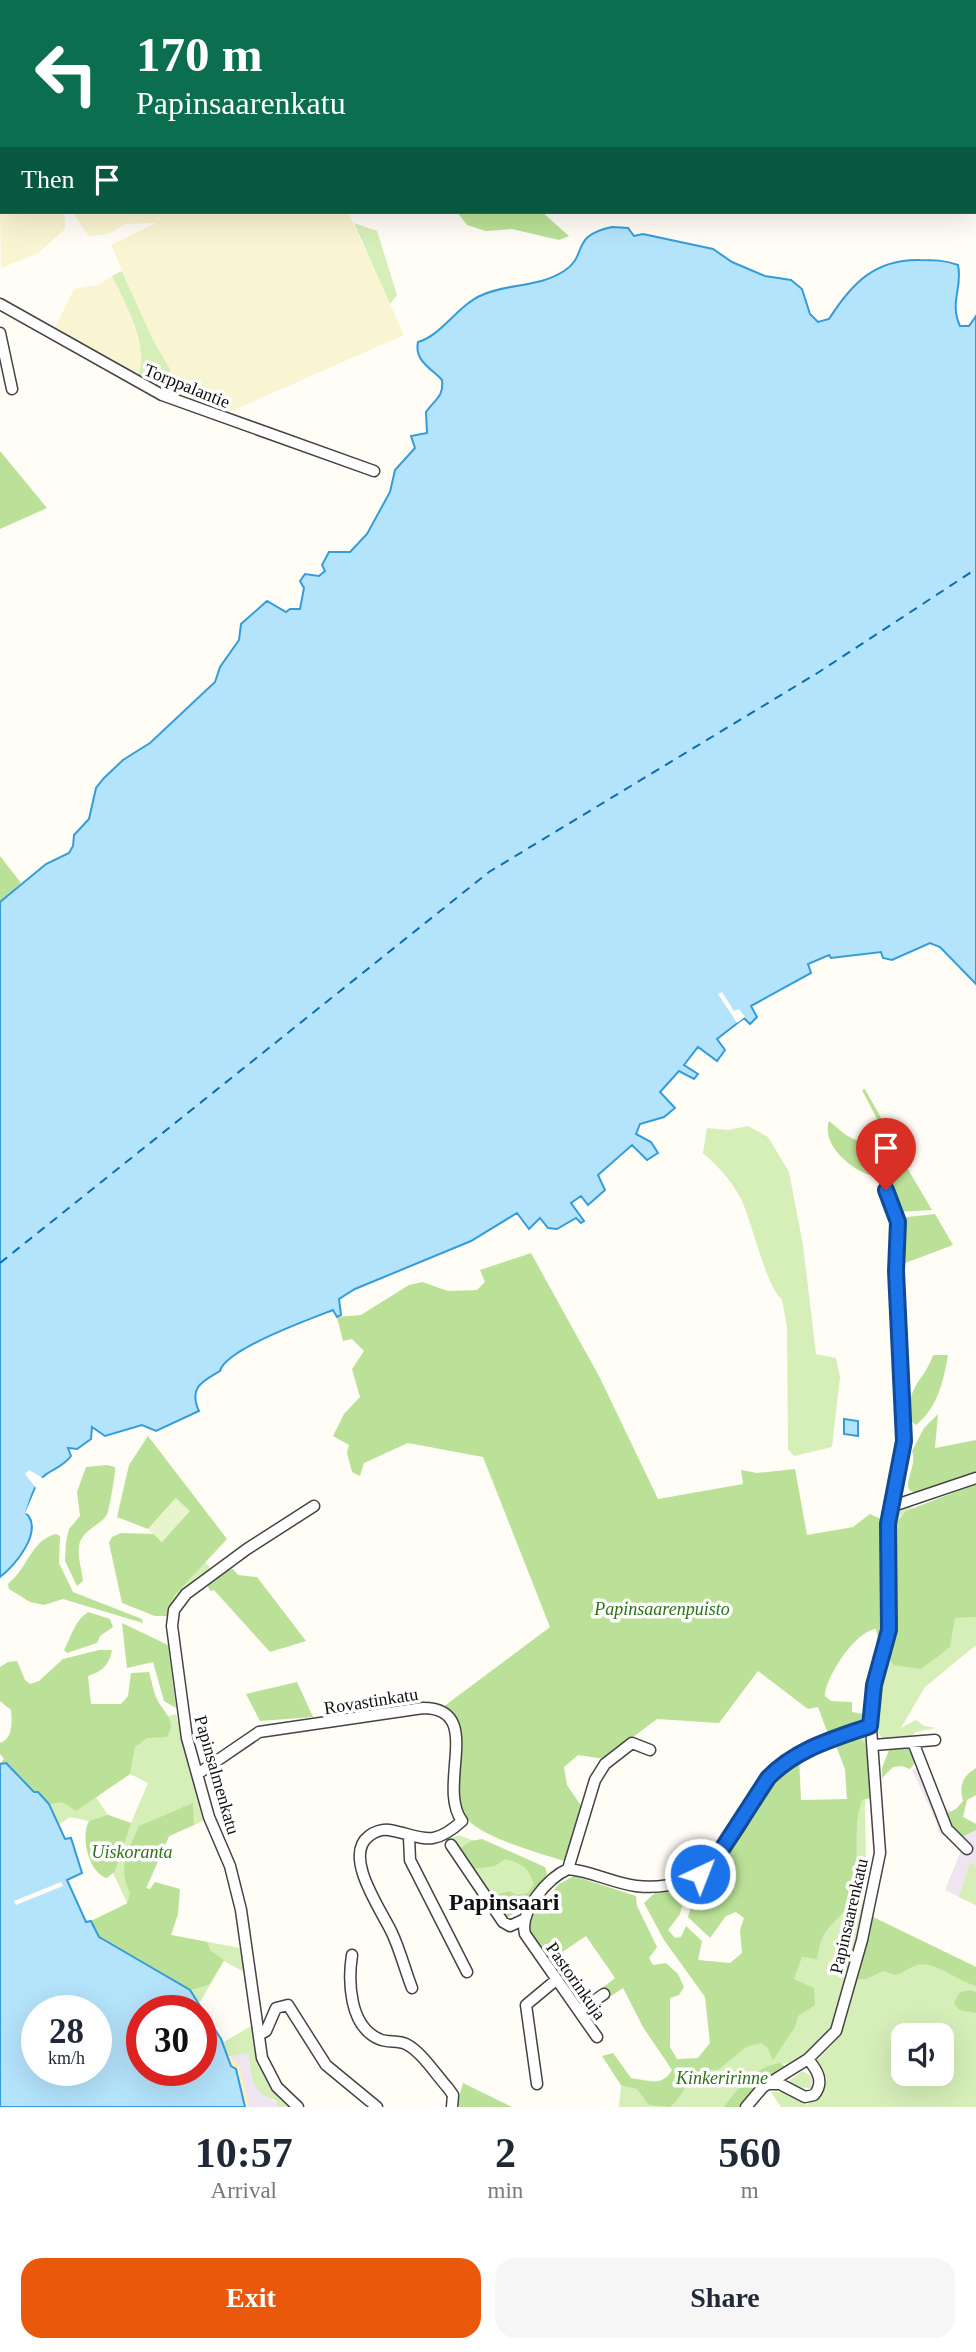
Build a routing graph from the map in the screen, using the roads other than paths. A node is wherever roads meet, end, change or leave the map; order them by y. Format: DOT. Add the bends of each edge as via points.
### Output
graph roads {
  1 [pos="0,304"];
  2 [pos="0,333"];
  3 [pos="12,389"];
  4 [pos="374,471"];
  5 [pos="886,1190"];
  6 [pos="976,1478"];
  7 [pos="314,1506"];
  8 [pos="890,1507"];
  9 [pos="870,1726"];
  10 [pos="934,1740"];
  11 [pos="913,1742"];
  12 [pos="874,1745"];
  13 [pos="650,1749"];
  14 [pos="199,1773"];
  15 [pos="409,1837"];
  16 [pos="451,1845"];
  17 [pos="967,1849"];
  18 [pos="564,1871"];
  19 [pos="523,1920"];
  20 [pos="352,1955"];
  21 [pos="467,1972"];
  22 [pos="556,1980"];
  23 [pos="412,1988"];
  24 [pos="604,1994"];
  25 [pos="579,2011"];
  26 [pos="259,2035"];
  27 [pos="597,2038"];
  28 [pos="808,2059"];
  29 [pos="537,2084"];
  30 [pos="767,2084"];
  31 [pos="298,2107"];
  32 [pos="377,2107"];
  33 [pos="452,2107"];
  34 [pos="746,2107"];
  1 -- 4 [label="street, Torppalantie" via="162,395"];
  2 -- 3 [label="street"];
  5 -- 8 [label="street, Papinsaarenkatu" via="898,1222 904,1441"];
  6 -- 8 [label="street"];
  7 -- 14 [label="street, Papinsalmenkatu" via="186,1594 174,1610 180,1700"];
  8 -- 9 [label="street, Papinsaarenkatu" via="889,1630 874,1685"];
  9 -- 12 [label="street, Papinsaarenkatu"];
  9 -- 18 [label="street" via="800,1752 780,1765 711,1866 693,1878 670,1885 639,1886"];
  10 -- 11 [label="street"];
  11 -- 12 [label="street"];
  11 -- 17 [label="street" via="947,1829"];
  12 -- 28 [label="street, Papinsaarenkatu" via="880,1853 862,1940 836,2031"];
  13 -- 18 [label="street" via="632,1743 600,1770"];
  14 -- 15 [label="street, Rovastinkatu" via="258,1732 434,1708 447,1714 457,1733 451,1788 462,1821 434,1839"];
  14 -- 26 [label="street, Papinsalmenkatu" via="238,1896"];
  15 -- 21 [label="street" via="410,1860"];
  15 -- 23 [label="street" via="389,1830 375,1832 365,1840 359,1864 393,1934"];
  16 -- 19 [label="street" via="503,1922 510,1926"];
  18 -- 19 [label="street"];
  19 -- 22 [label="street, Pastorinkuja" via="525,1934"];
  20 -- 33 [label="street" via="349,1990 361,2020 381,2040 405,2043 413,2049 453,2095"];
  22 -- 25 [label="street, Pastorinkuja"];
  22 -- 29 [label="street" via="526,2005"];
  24 -- 25 [label="street"];
  25 -- 27 [label="street, Pastorinkuja"];
  26 -- 31 [label="street, Papinsalmenkatu" via="269,2075"];
  26 -- 32 [label="street" via="266,2031 276,2008 288,2005 326,2065"];
  28 -- 30 [label="street, Papinsaarenkatu"];
  28 -- 30 [label="street" via="819,2077 820,2088 814,2095 805,2097 780,2084"];
  30 -- 34 [label="street, Papinsaarenkatu"];
}
